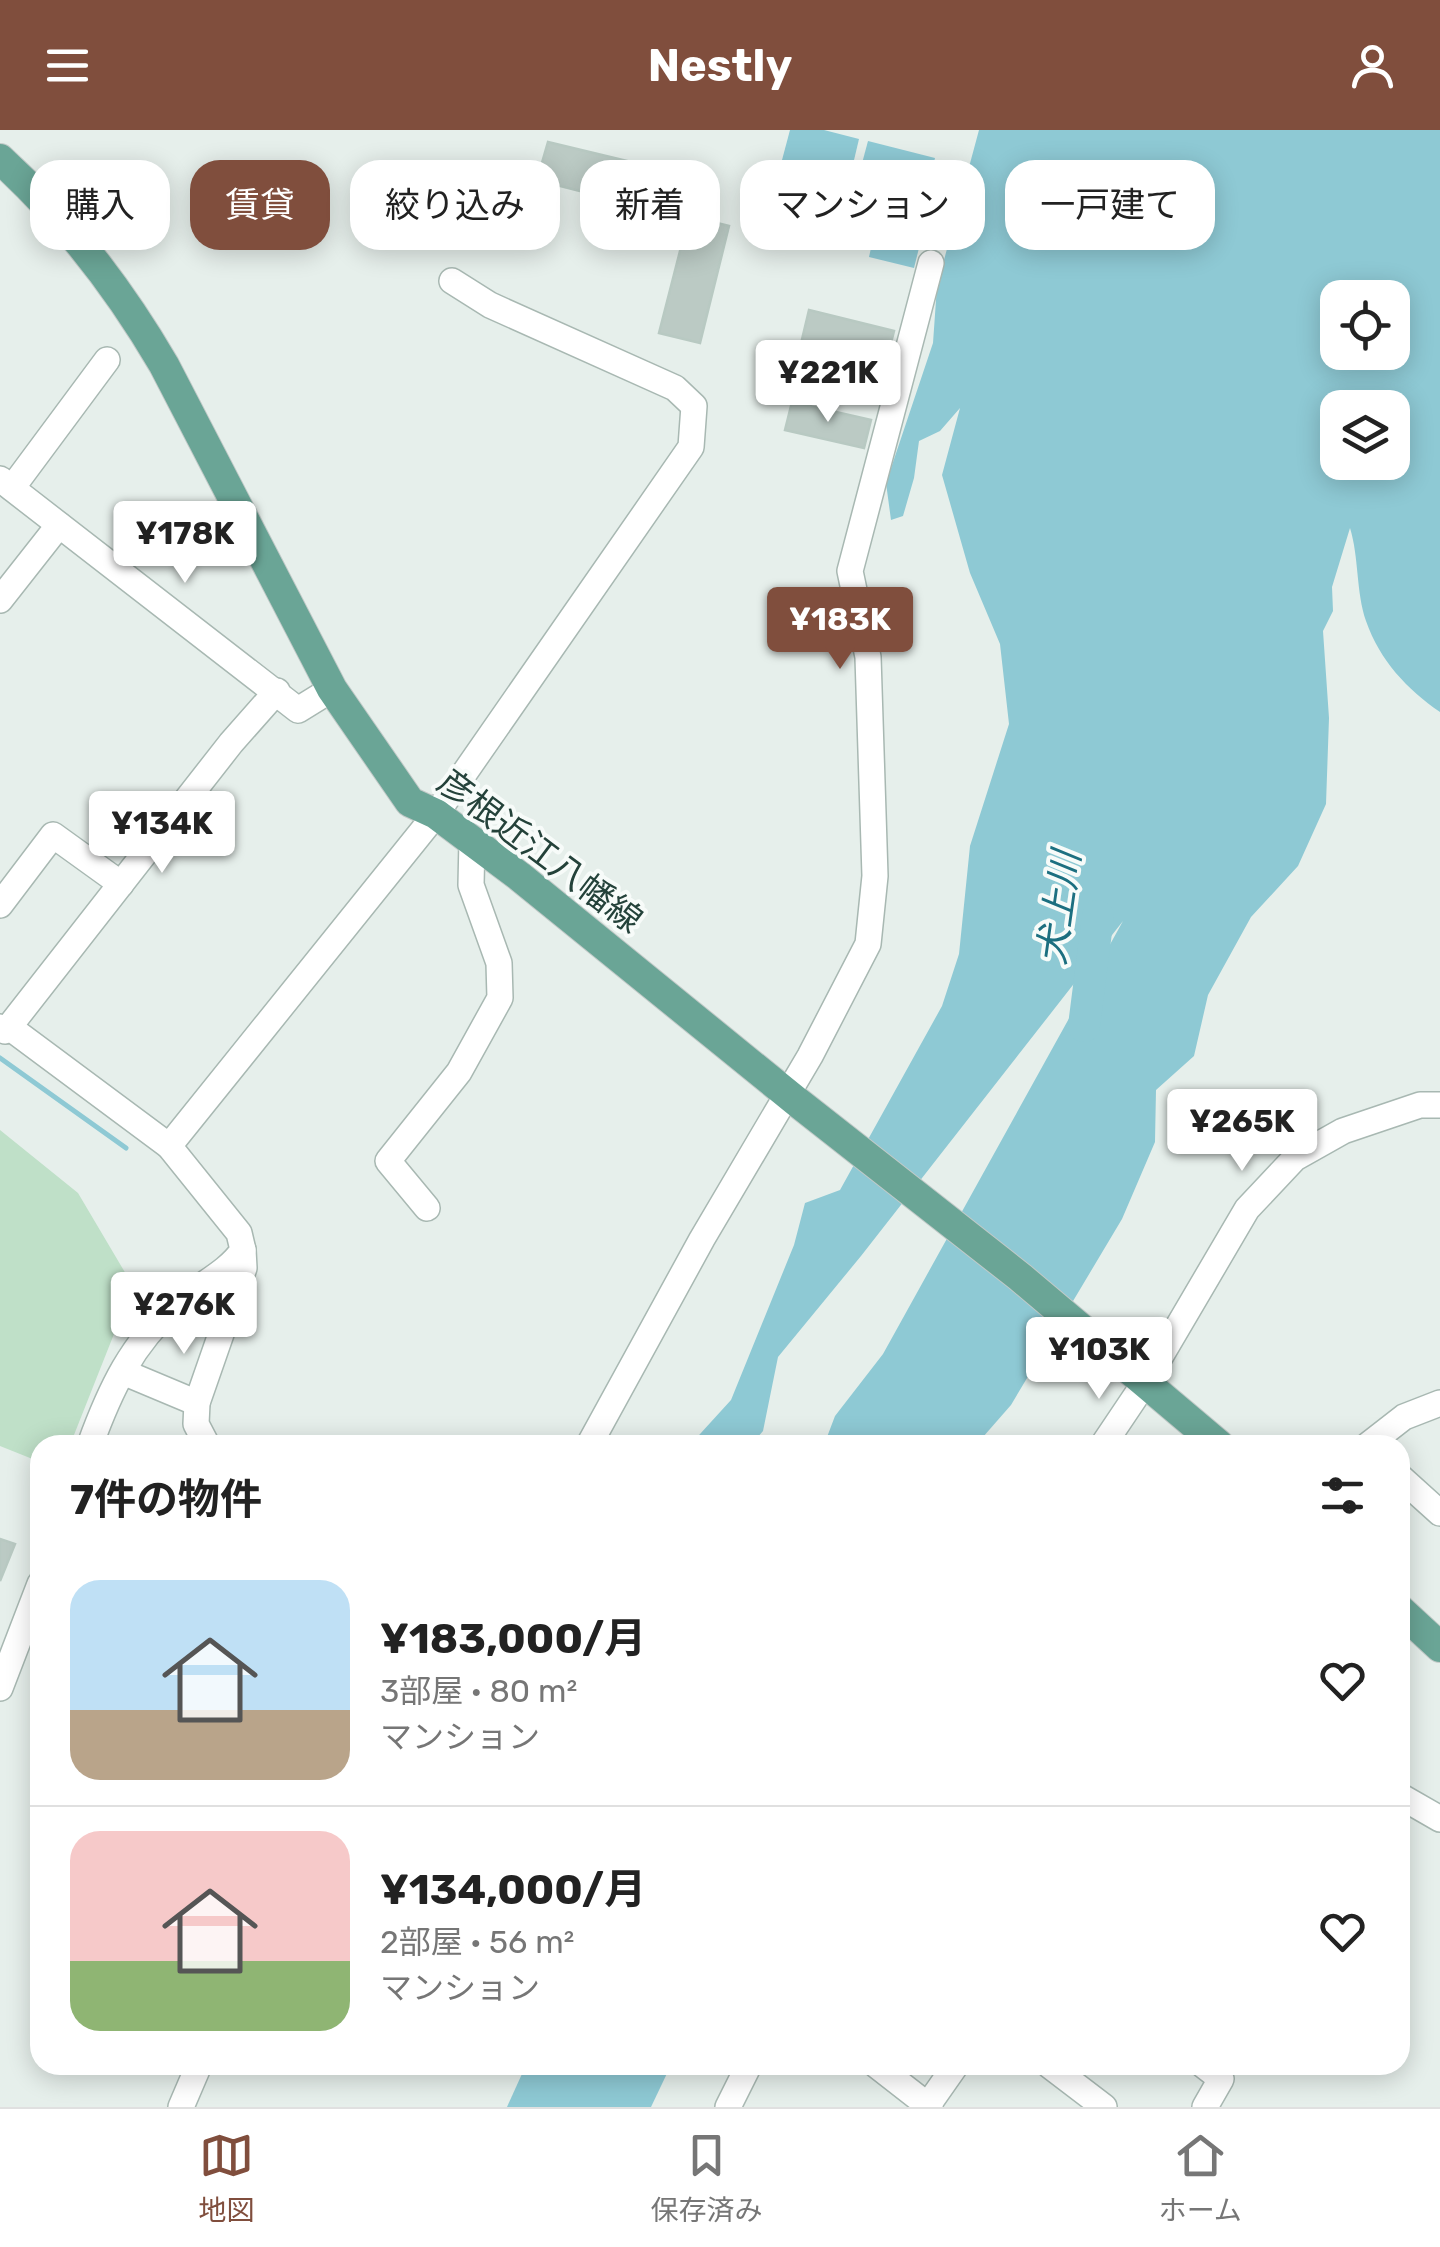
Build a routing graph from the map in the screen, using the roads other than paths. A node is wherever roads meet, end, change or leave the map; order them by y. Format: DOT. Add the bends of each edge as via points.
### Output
graph roads {
  1 [pos="0,159"];
  2 [pos="931,263"];
  3 [pos="452,281"];
  4 [pos="107,360"];
  5 [pos="6,484"];
  6 [pos="59,525"];
  7 [pos="0,600"];
  8 [pos="332,690"];
  9 [pos="277,692"];
  10 [pos="436,814"];
  11 [pos="472,840"];
  12 [pos="121,884"];
  13 [pos="0,906"];
  14 [pos="4,1027"];
  15 [pos="791,1097"];
  16 [pos="1440,1105"];
  17 [pos="169,1146"];
  18 [pos="427,1208"];
  19 [pos="243,1250"];
  20 [pos="122,1372"];
  21 [pos="1138,1374"];
  22 [pos="198,1403"];
  23 [pos="1440,1403"];
  24 [pos="100,1416"];
  25 [pos="93,1435"];
  26 [pos="105,1435"];
  27 [pos="202,1435"];
  28 [pos="595,1435"];
  29 [pos="1108,1435"];
  30 [pos="1208,1435"];
  31 [pos="1381,1435"];
  32 [pos="1410,1486"];
  33 [pos="1440,1512"];
  34 [pos="30,1610"];
  35 [pos="1410,1619"];
  36 [pos="1440,1647"];
  37 [pos="0,1688"];
  38 [pos="1410,1800"];
  39 [pos="1437,1811"];
  40 [pos="1410,1819"];
  41 [pos="194,2075"];
  42 [pos="744,2075"];
  43 [pos="889,2075"];
  44 [pos="949,2075"];
  45 [pos="1062,2075"];
  46 [pos="1216,2075"];
  47 [pos="929,2106"];
  48 [pos="180,2107"];
  49 [pos="728,2107"];
  50 [pos="1104,2107"];
  51 [pos="1205,2107"];
  1 -- 8 [label="main road, 彦根近江八幡線" via="68,226 136,317"];
  2 -- 15 [label="street" via="850,572 868,657 875,860 868,944"];
  3 -- 10 [label="street" via="490,305 675,388 694,406 695,424 691,447"];
  4 -- 5 [label="street"];
  5 -- 6 [label="street"];
  6 -- 7 [label="street"];
  6 -- 9 [label="street"];
  8 -- 9 [label="street" via="298,710"];
  8 -- 10 [label="main road, 彦根近江八幡線" via="410,802"];
  9 -- 12 [label="street"];
  10 -- 11 [label="main road, 彦根近江八幡線"];
  10 -- 17 [label="street"];
  11 -- 15 [label="main road, 彦根近江八幡線"];
  11 -- 18 [label="street" via="471,884 499,963 500,998 458,1072 388,1160"];
  12 -- 13 [label="street" via="54,835"];
  12 -- 14 [label="street"];
  14 -- 17 [label="street"];
  15 -- 21 [label="main road, 彦根近江八幡線"];
  15 -- 28 [label="street"];
  16 -- 21 [label="street" via="1420,1104 1343,1131 1295,1158 1247,1209"];
  17 -- 19 [label="street" via="240,1233"];
  19 -- 20 [label="street" via="142,1336"];
  19 -- 22 [label="street" via="244,1268"];
  20 -- 22 [label="street"];
  20 -- 24 [label="street"];
  21 -- 29 [label="street"];
  21 -- 30 [label="main road, 彦根近江八幡線"];
  22 -- 27 [label="street"];
  23 -- 31 [label="street"];
  24 -- 25 [label="street"];
  24 -- 26 [label="street"];
  32 -- 33 [label="street"];
  34 -- 37 [label="street"];
  35 -- 36 [label="main road"];
  38 -- 39 [label="street"];
  39 -- 40 [label="street"];
  41 -- 48 [label="street"];
  42 -- 49 [label="street"];
  43 -- 47 [label="street"];
  44 -- 47 [label="street"];
  45 -- 50 [label="street"];
  46 -- 51 [label="street" via="1221,2079"];
}
